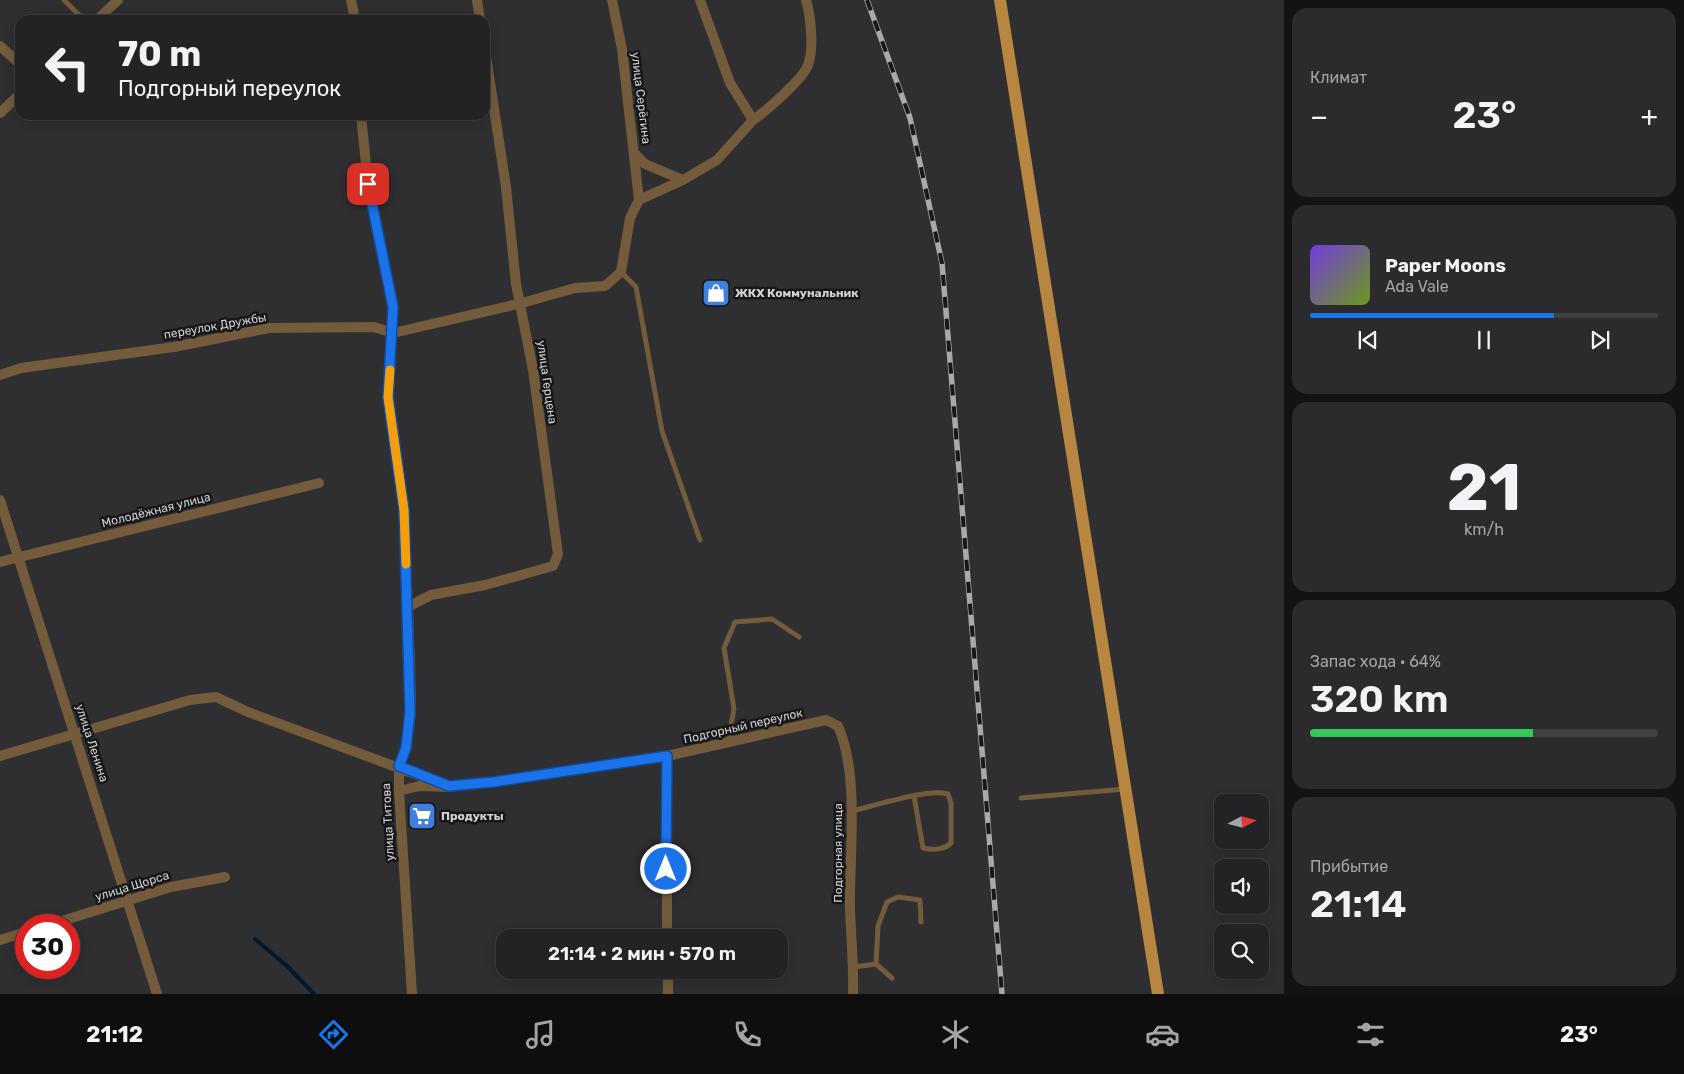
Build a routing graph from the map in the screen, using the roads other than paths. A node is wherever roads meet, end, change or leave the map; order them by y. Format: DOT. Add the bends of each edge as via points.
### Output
graph roads {
  1 [pos="64,0"];
  2 [pos="118,0"];
  3 [pos="352,0"];
  4 [pos="477,0"];
  5 [pos="612,0"];
  6 [pos="700,0"];
  7 [pos="806,0"];
  8 [pos="1000,0"];
  9 [pos="79,15"];
  10 [pos="102,15"];
  11 [pos="354,15"];
  12 [pos="479,15"];
  13 [pos="0,46"];
  14 [pos="15,60"];
  15 [pos="490,83"];
  16 [pos="15,99"];
  17 [pos="0,113"];
  18 [pos="362,120"];
  19 [pos="753,120"];
  20 [pos="635,154"];
  21 [pos="683,180"];
  22 [pos="639,200"];
  23 [pos="621,272"];
  24 [pos="522,303"];
  25 [pos="393,333"];
  26 [pos="0,375"];
  27 [pos="319,483"];
  28 [pos="0,500"];
  29 [pos="700,540"];
  30 [pos="19,557"];
  31 [pos="0,562"];
  32 [pos="408,607"];
  33 [pos="799,638"];
  34 [pos="826,720"];
  35 [pos="75,733"];
  36 [pos="728,741"];
  37 [pos="0,756"];
  38 [pos="667,756"];
  39 [pos="399,766"];
  40 [pos="449,786"];
  41 [pos="1126,789"];
  42 [pos="399,791"];
  43 [pos="914,796"];
  44 [pos="1021,798"];
  45 [pos="851,812"];
  46 [pos="225,876"];
  47 [pos="128,900"];
  48 [pos="80,915"];
  49 [pos="921,922"];
  50 [pos="667,929"];
  51 [pos="15,935"];
  52 [pos="0,940"];
  53 [pos="876,964"];
  54 [pos="854,967"];
  55 [pos="892,978"];
  56 [pos="668,979"];
  57 [pos="157,994"];
  58 [pos="412,994"];
  59 [pos="668,994"];
  60 [pos="853,994"];
  61 [pos="1158,994"];
  1 -- 9 [label="lane"];
  2 -- 10 [label="street"];
  3 -- 11 [label="street"];
  4 -- 12 [label="street"];
  5 -- 20 [label="street, улица Серёгина" via="622,49"];
  6 -- 19 [label="street" via="730,83"];
  7 -- 19 [label="street" via="812,19 808,66 781,97"];
  8 -- 41 [label="main road"];
  13 -- 14 [label="street"];
  15 -- 24 [label="street, улица Герцена" via="506,187 516,284"];
  16 -- 17 [label="street"];
  18 -- 25 [label="street, улица Титова" via="368,184 393,307"];
  19 -- 21 [label="street" via="717,160"];
  20 -- 21 [label="street" via="645,164"];
  20 -- 22 [label="street, улица Серёгина"];
  21 -- 22 [label="street"];
  22 -- 23 [label="street" via="630,218"];
  23 -- 24 [label="street" via="605,286 574,288"];
  23 -- 29 [label="lane" via="636,287 662,432"];
  24 -- 25 [label="street, переулок Дружбы"];
  24 -- 32 [label="street, улица Герцена" via="558,554 553,566 431,595"];
  25 -- 26 [label="street, переулок Дружбы" via="374,327 269,328 174,346 21,368"];
  25 -- 32 [label="street, улица Титова" via="388,397 404,510"];
  27 -- 30 [label="street, Молодёжная улица"];
  28 -- 30 [label="street, улица Ленина"];
  30 -- 31 [label="street, Молодёжная улица"];
  30 -- 35 [label="street, улица Ленина"];
  32 -- 39 [label="street, улица Титова" via="410,712 406,748"];
  33 -- 36 [label="lane" via="772,619 735,622 724,648 734,709"];
  34 -- 36 [label="street, Подгорный переулок"];
  34 -- 45 [label="street, Подгорная улица" via="838,726 846,744"];
  35 -- 37 [label="street"];
  35 -- 39 [label="street" via="190,700 216,698"];
  35 -- 47 [label="street, улица Ленина"];
  36 -- 38 [label="street, Подгорный переулок"];
  38 -- 40 [label="street, Подгорный переулок"];
  38 -- 50 [label="street"];
  39 -- 40 [label="street"];
  39 -- 42 [label="street, улица Титова"];
  40 -- 42 [label="street, Подгорный переулок" via="419,786"];
  41 -- 44 [label="lane"];
  41 -- 61 [label="main road"];
  42 -- 58 [label="street, улица Титова"];
  43 -- 43 [label="lane" via="939,791 948,794 951,843 947,847 924,848"];
  43 -- 45 [label="lane"];
  45 -- 54 [label="street, Подгорная улица" via="850,910"];
  46 -- 47 [label="street, улица Щорса"];
  47 -- 48 [label="street, улица Щорса"];
  47 -- 57 [label="street, улица Ленина"];
  49 -- 53 [label="lane" via="920,900 898,897 887,902 878,926"];
  51 -- 52 [label="street"];
  53 -- 54 [label="lane"];
  53 -- 55 [label="lane"];
  54 -- 60 [label="street, Подгорная улица"];
  56 -- 59 [label="street"];
}
